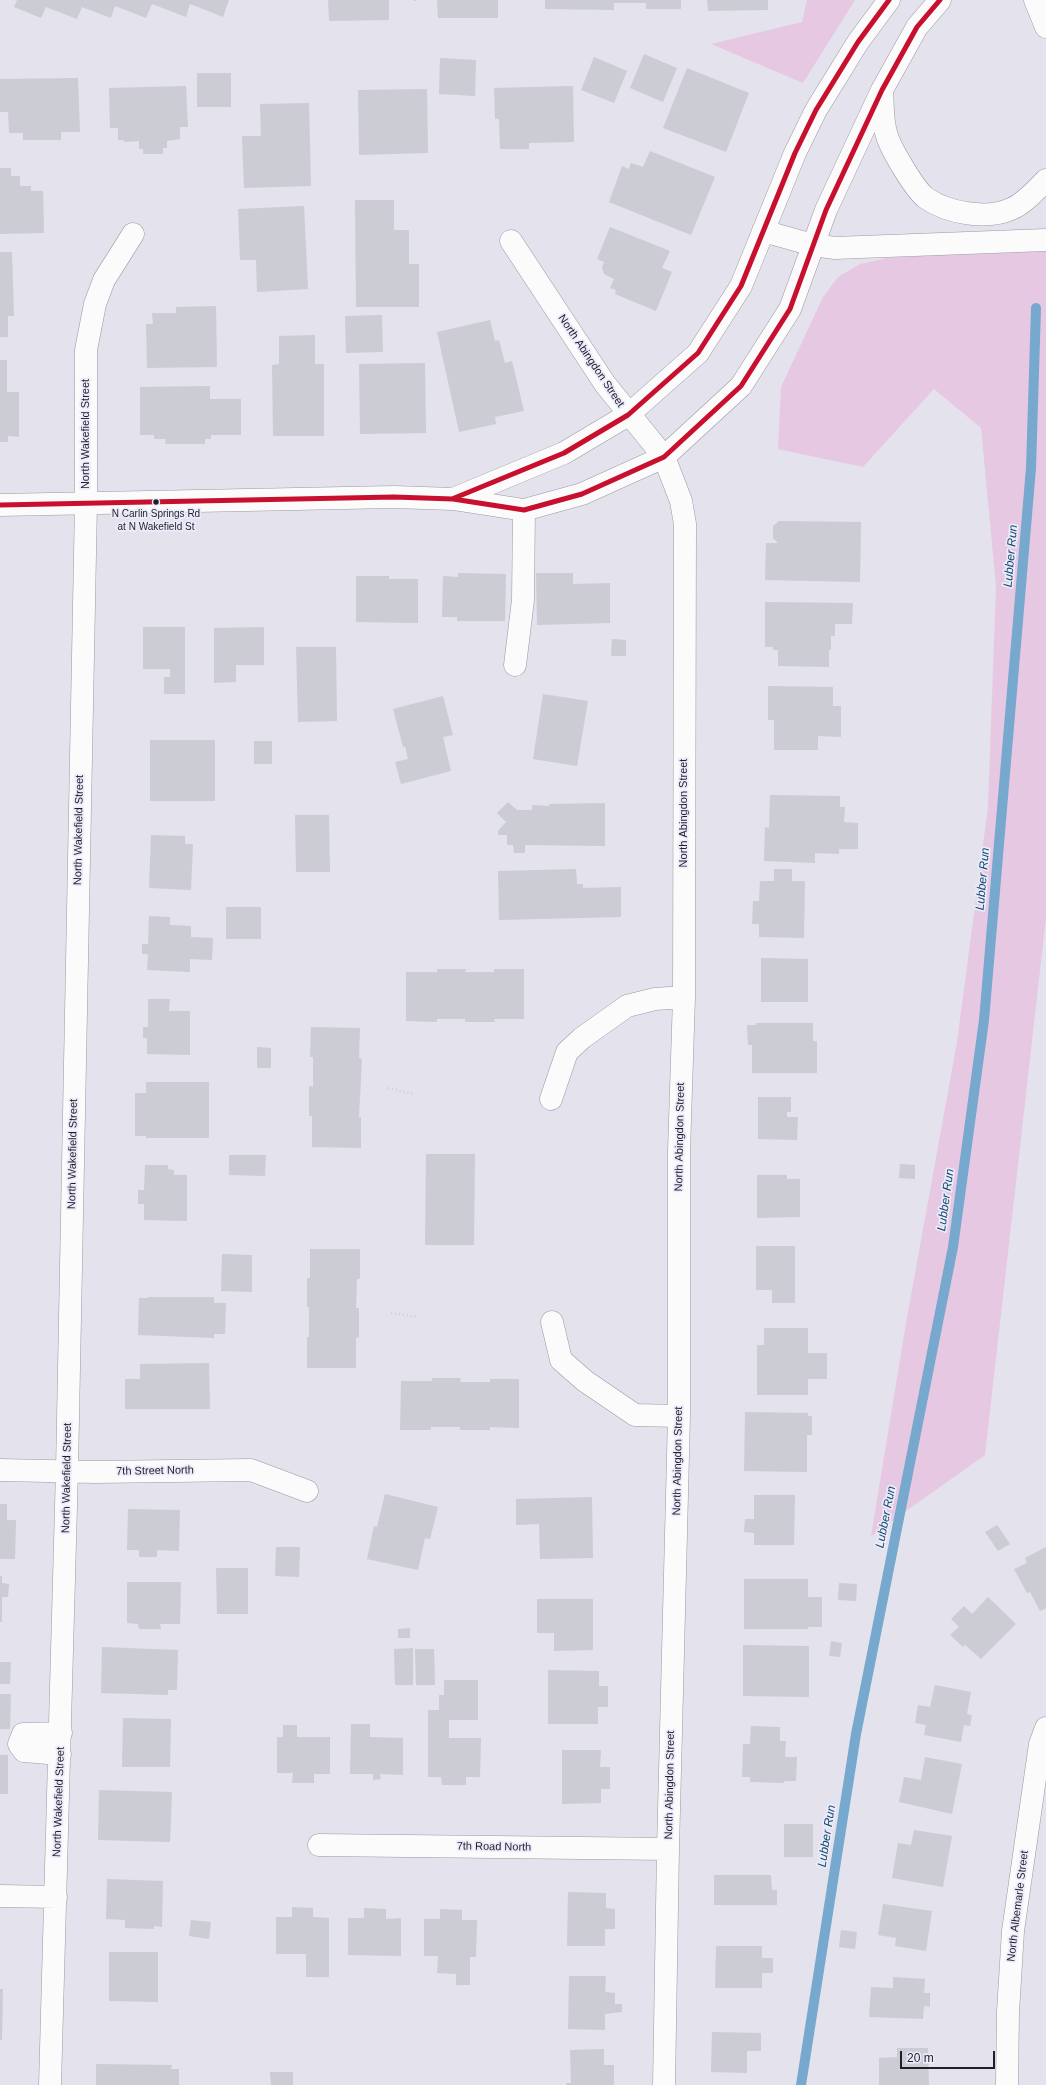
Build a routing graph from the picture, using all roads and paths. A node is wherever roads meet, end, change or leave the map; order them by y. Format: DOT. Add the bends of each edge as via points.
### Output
graph roads {
  1 [pos="889,0"];
  2 [pos="940,0"];
  3 [pos="1035,0"];
  4 [pos="1046,27"];
  5 [pos="882,90"];
  6 [pos="1046,180"];
  7 [pos="763,231"];
  8 [pos="133,234"];
  9 [pos="1046,240"];
  10 [pos="511,241"];
  11 [pos="813,245"];
  12 [pos="628,415"];
  13 [pos="664,457"];
  14 [pos="453,499"];
  15 [pos="86,503"];
  16 [pos="0,505"];
  17 [pos="524,510"];
  18 [pos="515,665"];
  19 [pos="684,997"];
  20 [pos="388,1088"];
  21 [pos="414,1094"];
  22 [pos="551,1099"];
  23 [pos="391,1313"];
  24 [pos="418,1317"];
  25 [pos="552,1322"];
  26 [pos="679,1416"];
  27 [pos="0,1470"];
  28 [pos="67,1470"];
  29 [pos="307,1491"];
  30 [pos="1046,1728"];
  31 [pos="61,1733"];
  32 [pos="60,1754"];
  33 [pos="319,1845"];
  34 [pos="668,1849"];
  35 [pos="0,1896"];
  36 [pos="56,1897"];
  37 [pos="50,2085"];
  38 [pos="664,2085"];
  39 [pos="1007,2085"];
  1 -- 7 [label="street" via="858,42 816,110"];
  2 -- 5 [label="street" via="917,27"];
  3 -- 4 [label="street"];
  5 -- 6 [label="street" via="886,135 905,171 925,197 954,211 986,215 1011,209"];
  5 -- 11 [label="street" via="826,210"];
  7 -- 11 [label="street"];
  7 -- 12 [label="street" via="741,286 698,353"];
  8 -- 15 [label="street, North Wakefield Street" via="104,280 95,304 86,350"];
  9 -- 11 [label="street" via="846,248"];
  10 -- 12 [label="street, North Abingdon Street" via="601,379"];
  11 -- 13 [label="street" via="790,309 742,386"];
  12 -- 13 [label="street, North Abingdon Street"];
  12 -- 14 [label="street" via="564,453"];
  13 -- 17 [label="street" via="582,494"];
  13 -- 19 [label="street, North Abingdon Street" via="681,501 685,524"];
  14 -- 15 [label="street" via="394,497"];
  14 -- 17 [label="street"];
  15 -- 16 [label="street"];
  15 -- 28 [label="street, North Wakefield Street"];
  17 -- 18 [label="street" via="523,600"];
  19 -- 22 [label="street" via="655,999 627,1006 582,1038 567,1052"];
  19 -- 26 [label="street, North Abingdon Street" via="679,1151"];
  20 -- 21 [label="path"];
  23 -- 24 [label="path"];
  25 -- 26 [label="street" via="562,1360 585,1381 636,1415"];
  26 -- 34 [label="street, North Abingdon Street"];
  27 -- 28 [label="street, 7th Street North"];
  28 -- 29 [label="street, 7th Street North" via="252,1470"];
  28 -- 31 [label="street, North Wakefield Street"];
  30 -- 39 [label="street, North Albemarle Street" via="1040,1744 1013,1931"];
  31 -- 32 [label="street, North Wakefield Street"];
  31 -- 32 [label="street" via="23,1734 19,1744 24,1751"];
  32 -- 36 [label="street, North Wakefield Street"];
  33 -- 34 [label="street, 7th Road North"];
  34 -- 38 [label="street, North Abingdon Street"];
  35 -- 36 [label="street"];
  36 -- 37 [label="street, North Wakefield Street"];
}
